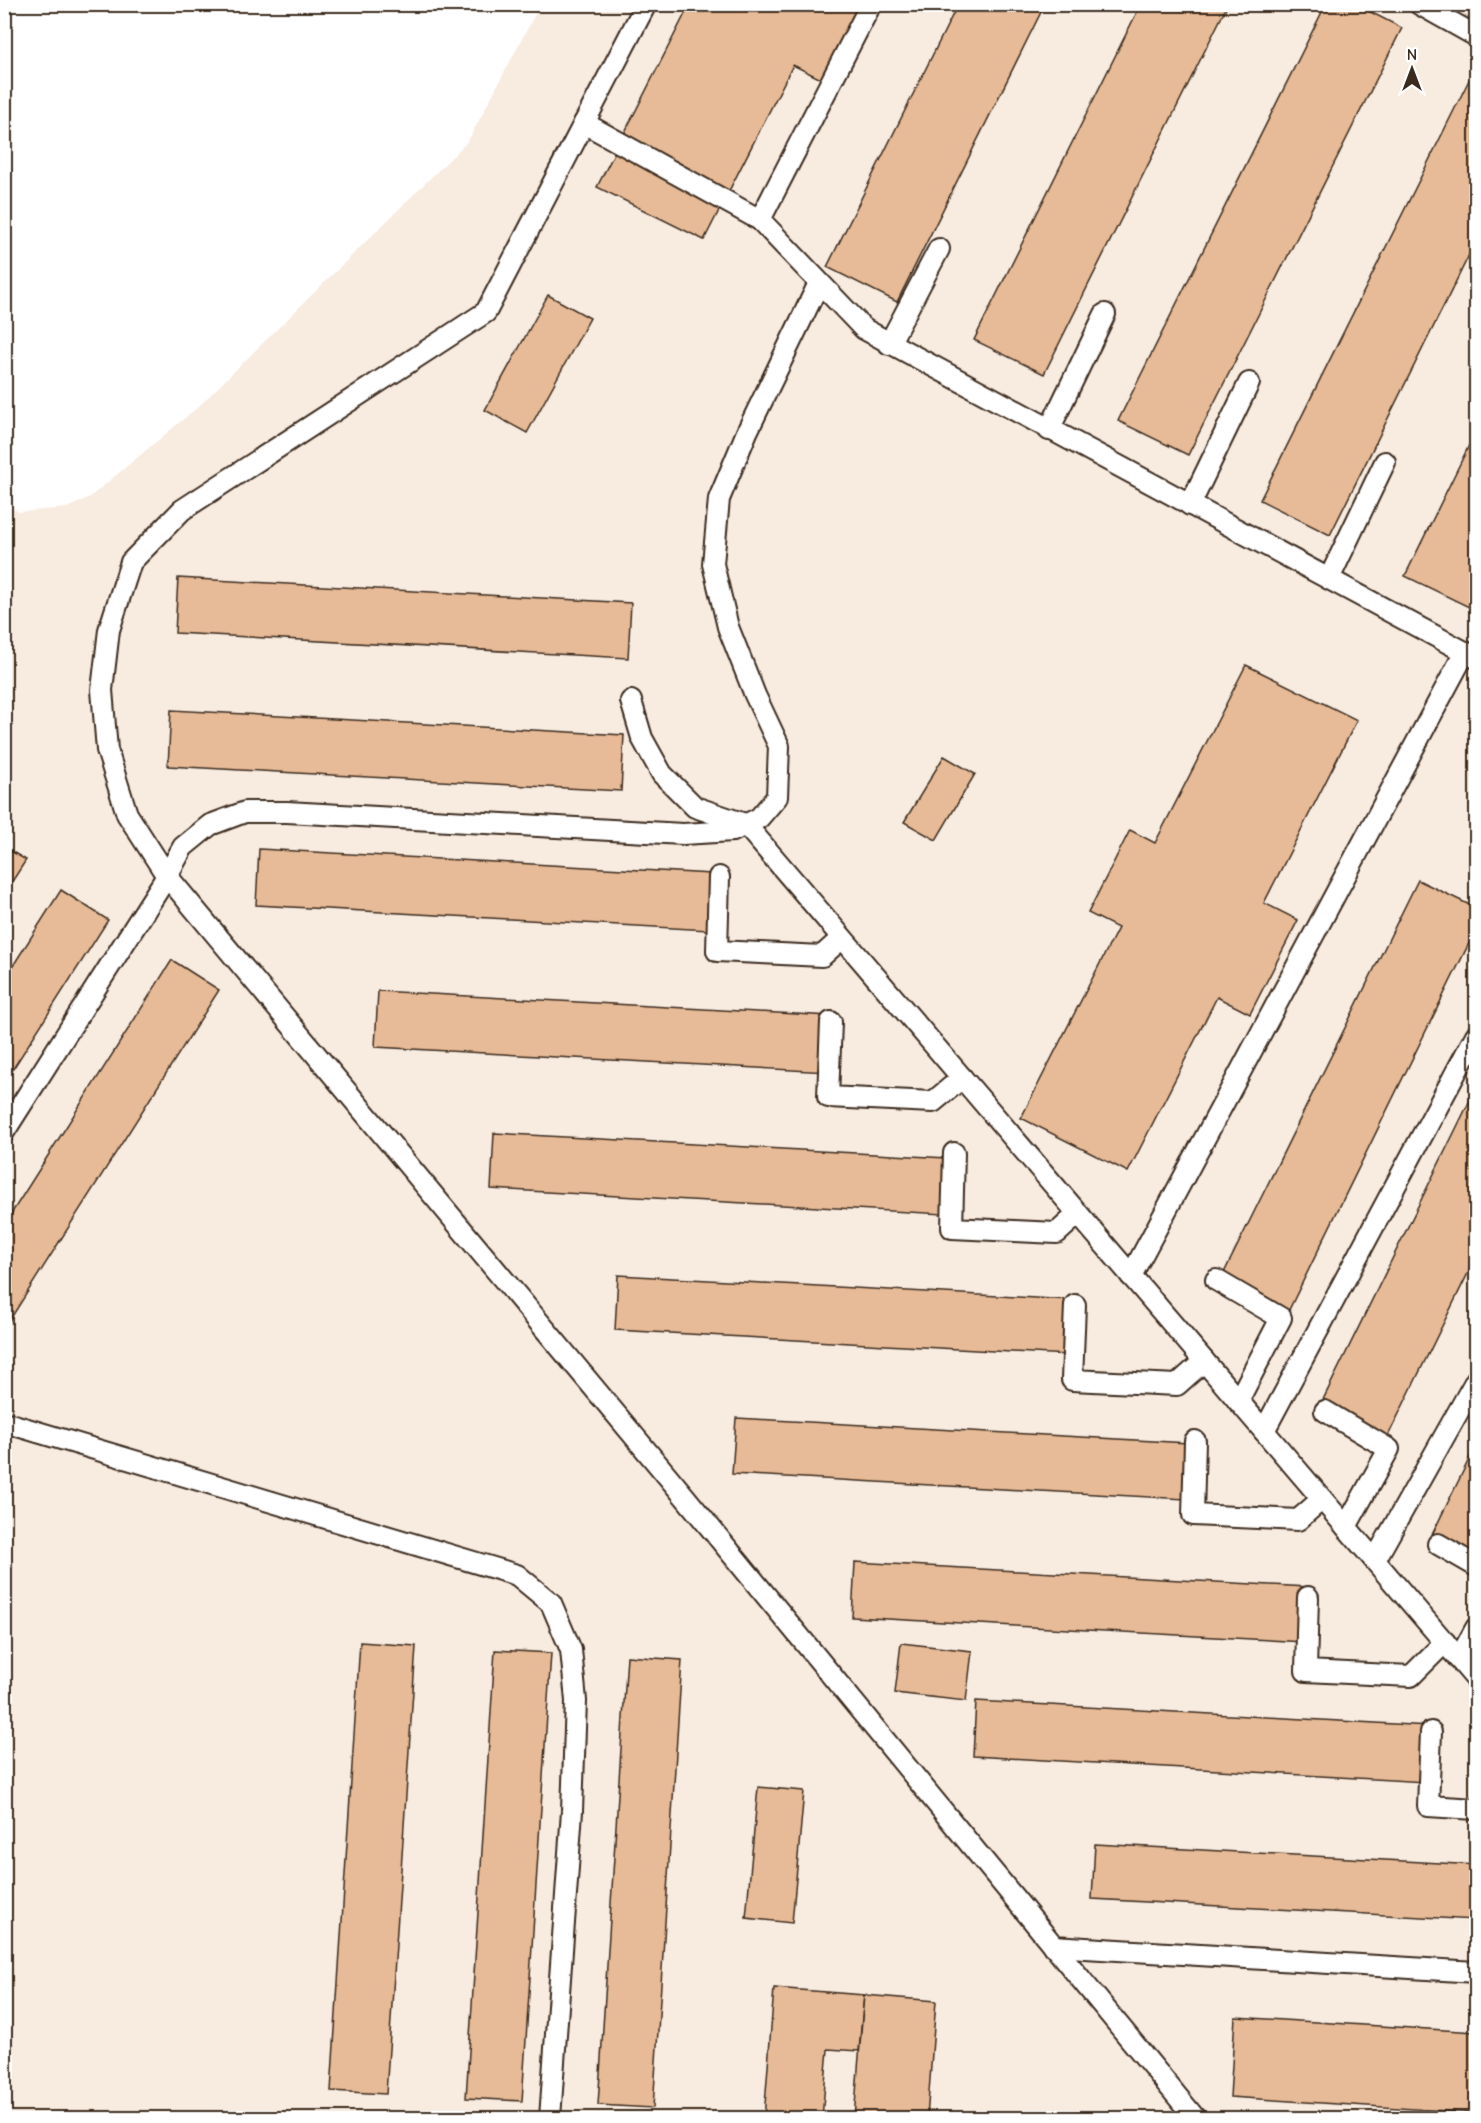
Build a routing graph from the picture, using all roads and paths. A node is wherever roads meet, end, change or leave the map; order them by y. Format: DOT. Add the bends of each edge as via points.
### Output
graph roads {
  1 [pos="646,4"];
  2 [pos="871,4"];
  3 [pos="1419,4"];
  4 [pos="1476,36"];
  5 [pos="584,123"];
  6 [pos="760,220"];
  7 [pos="939,249"];
  8 [pos="819,283"];
  9 [pos="1105,314"];
  10 [pos="889,344"];
  11 [pos="1249,384"];
  12 [pos="1049,430"];
  13 [pos="1385,462"];
  14 [pos="1190,505"];
  15 [pos="1329,579"];
  16 [pos="1473,655"];
  17 [pos="631,701"];
  18 [pos="745,824"];
  19 [pos="167,876"];
  20 [pos="719,877"];
  21 [pos="843,938"];
  22 [pos="831,1022"];
  23 [pos="1476,1035"];
  24 [pos="962,1078"];
  25 [pos="4,1132"];
  26 [pos="954,1153"];
  27 [pos="1078,1214"];
  28 [pos="1131,1276"];
  29 [pos="1216,1280"];
  30 [pos="1075,1305"];
  31 [pos="1204,1361"];
  32 [pos="1476,1380"];
  33 [pos="1238,1401"];
  34 [pos="1325,1411"];
  35 [pos="4,1422"];
  36 [pos="1264,1431"];
  37 [pos="1196,1441"];
  38 [pos="1322,1499"];
  39 [pos="1346,1527"];
  40 [pos="1438,1544"];
  41 [pos="1375,1560"];
  42 [pos="1476,1566"];
  43 [pos="1308,1597"];
  44 [pos="1476,1628"];
  45 [pos="1445,1642"];
  46 [pos="1459,1659"];
  47 [pos="1476,1679"];
  48 [pos="1431,1732"];
  49 [pos="1476,1809"];
  50 [pos="1053,1946"];
  51 [pos="1476,1972"];
  52 [pos="550,2118"];
  53 [pos="1195,2118"];
  1 -- 5 [label="lane"];
  2 -- 6 [label="lane"];
  3 -- 4 [label="lane"];
  5 -- 6 [label="lane"];
  5 -- 19 [label="lane" via="486,312 182,510 131,562 109,630 102,690 107,750 127,814"];
  6 -- 8 [label="lane"];
  7 -- 10 [label="lane"];
  8 -- 10 [label="lane" via="864,329"];
  8 -- 18 [label="lane" via="719,499 713,564 728,627 779,746 777,797 759,818"];
  9 -- 12 [label="lane"];
  10 -- 12 [label="lane"];
  11 -- 14 [label="lane"];
  12 -- 14 [label="lane"];
  13 -- 15 [label="lane"];
  14 -- 15 [label="lane"];
  15 -- 16 [label="lane"];
  16 -- 28 [label="lane"];
  17 -- 18 [label="lane" via="642,738 662,774 695,807"];
  18 -- 19 [label="lane" via="733,831 683,834 245,812 210,825 183,847"];
  18 -- 21 [label="lane"];
  19 -- 25 [label="lane"];
  19 -- 50 [label="lane"];
  20 -- 21 [label="lane" via="717,951 822,957"];
  21 -- 24 [label="lane"];
  22 -- 24 [label="lane" via="828,1097 933,1102"];
  23 -- 36 [label="lane"];
  24 -- 27 [label="lane"];
  26 -- 27 [label="lane" via="952,1228 1057,1233"];
  27 -- 28 [label="lane"];
  28 -- 31 [label="lane"];
  29 -- 33 [label="lane" via="1281,1318"];
  30 -- 31 [label="lane" via="1072,1380 1178,1385"];
  31 -- 33 [label="lane"];
  32 -- 41 [label="lane"];
  33 -- 36 [label="lane"];
  34 -- 39 [label="lane" via="1389,1449"];
  35 -- 52 [label="lane" via="517,1575 551,1603 571,1650 576,1701"];
  36 -- 38 [label="lane"];
  37 -- 38 [label="lane" via="1193,1515 1298,1520"];
  38 -- 39 [label="lane"];
  39 -- 41 [label="lane"];
  40 -- 42 [label="lane"];
  41 -- 45 [label="lane"];
  43 -- 45 [label="lane" via="1306,1671 1411,1676"];
  44 -- 46 [label="lane"];
  45 -- 46 [label="lane"];
  46 -- 47 [label="lane"];
  48 -- 49 [label="lane" via="1428,1806"];
  50 -- 51 [label="lane"];
  50 -- 53 [label="lane"];
}
